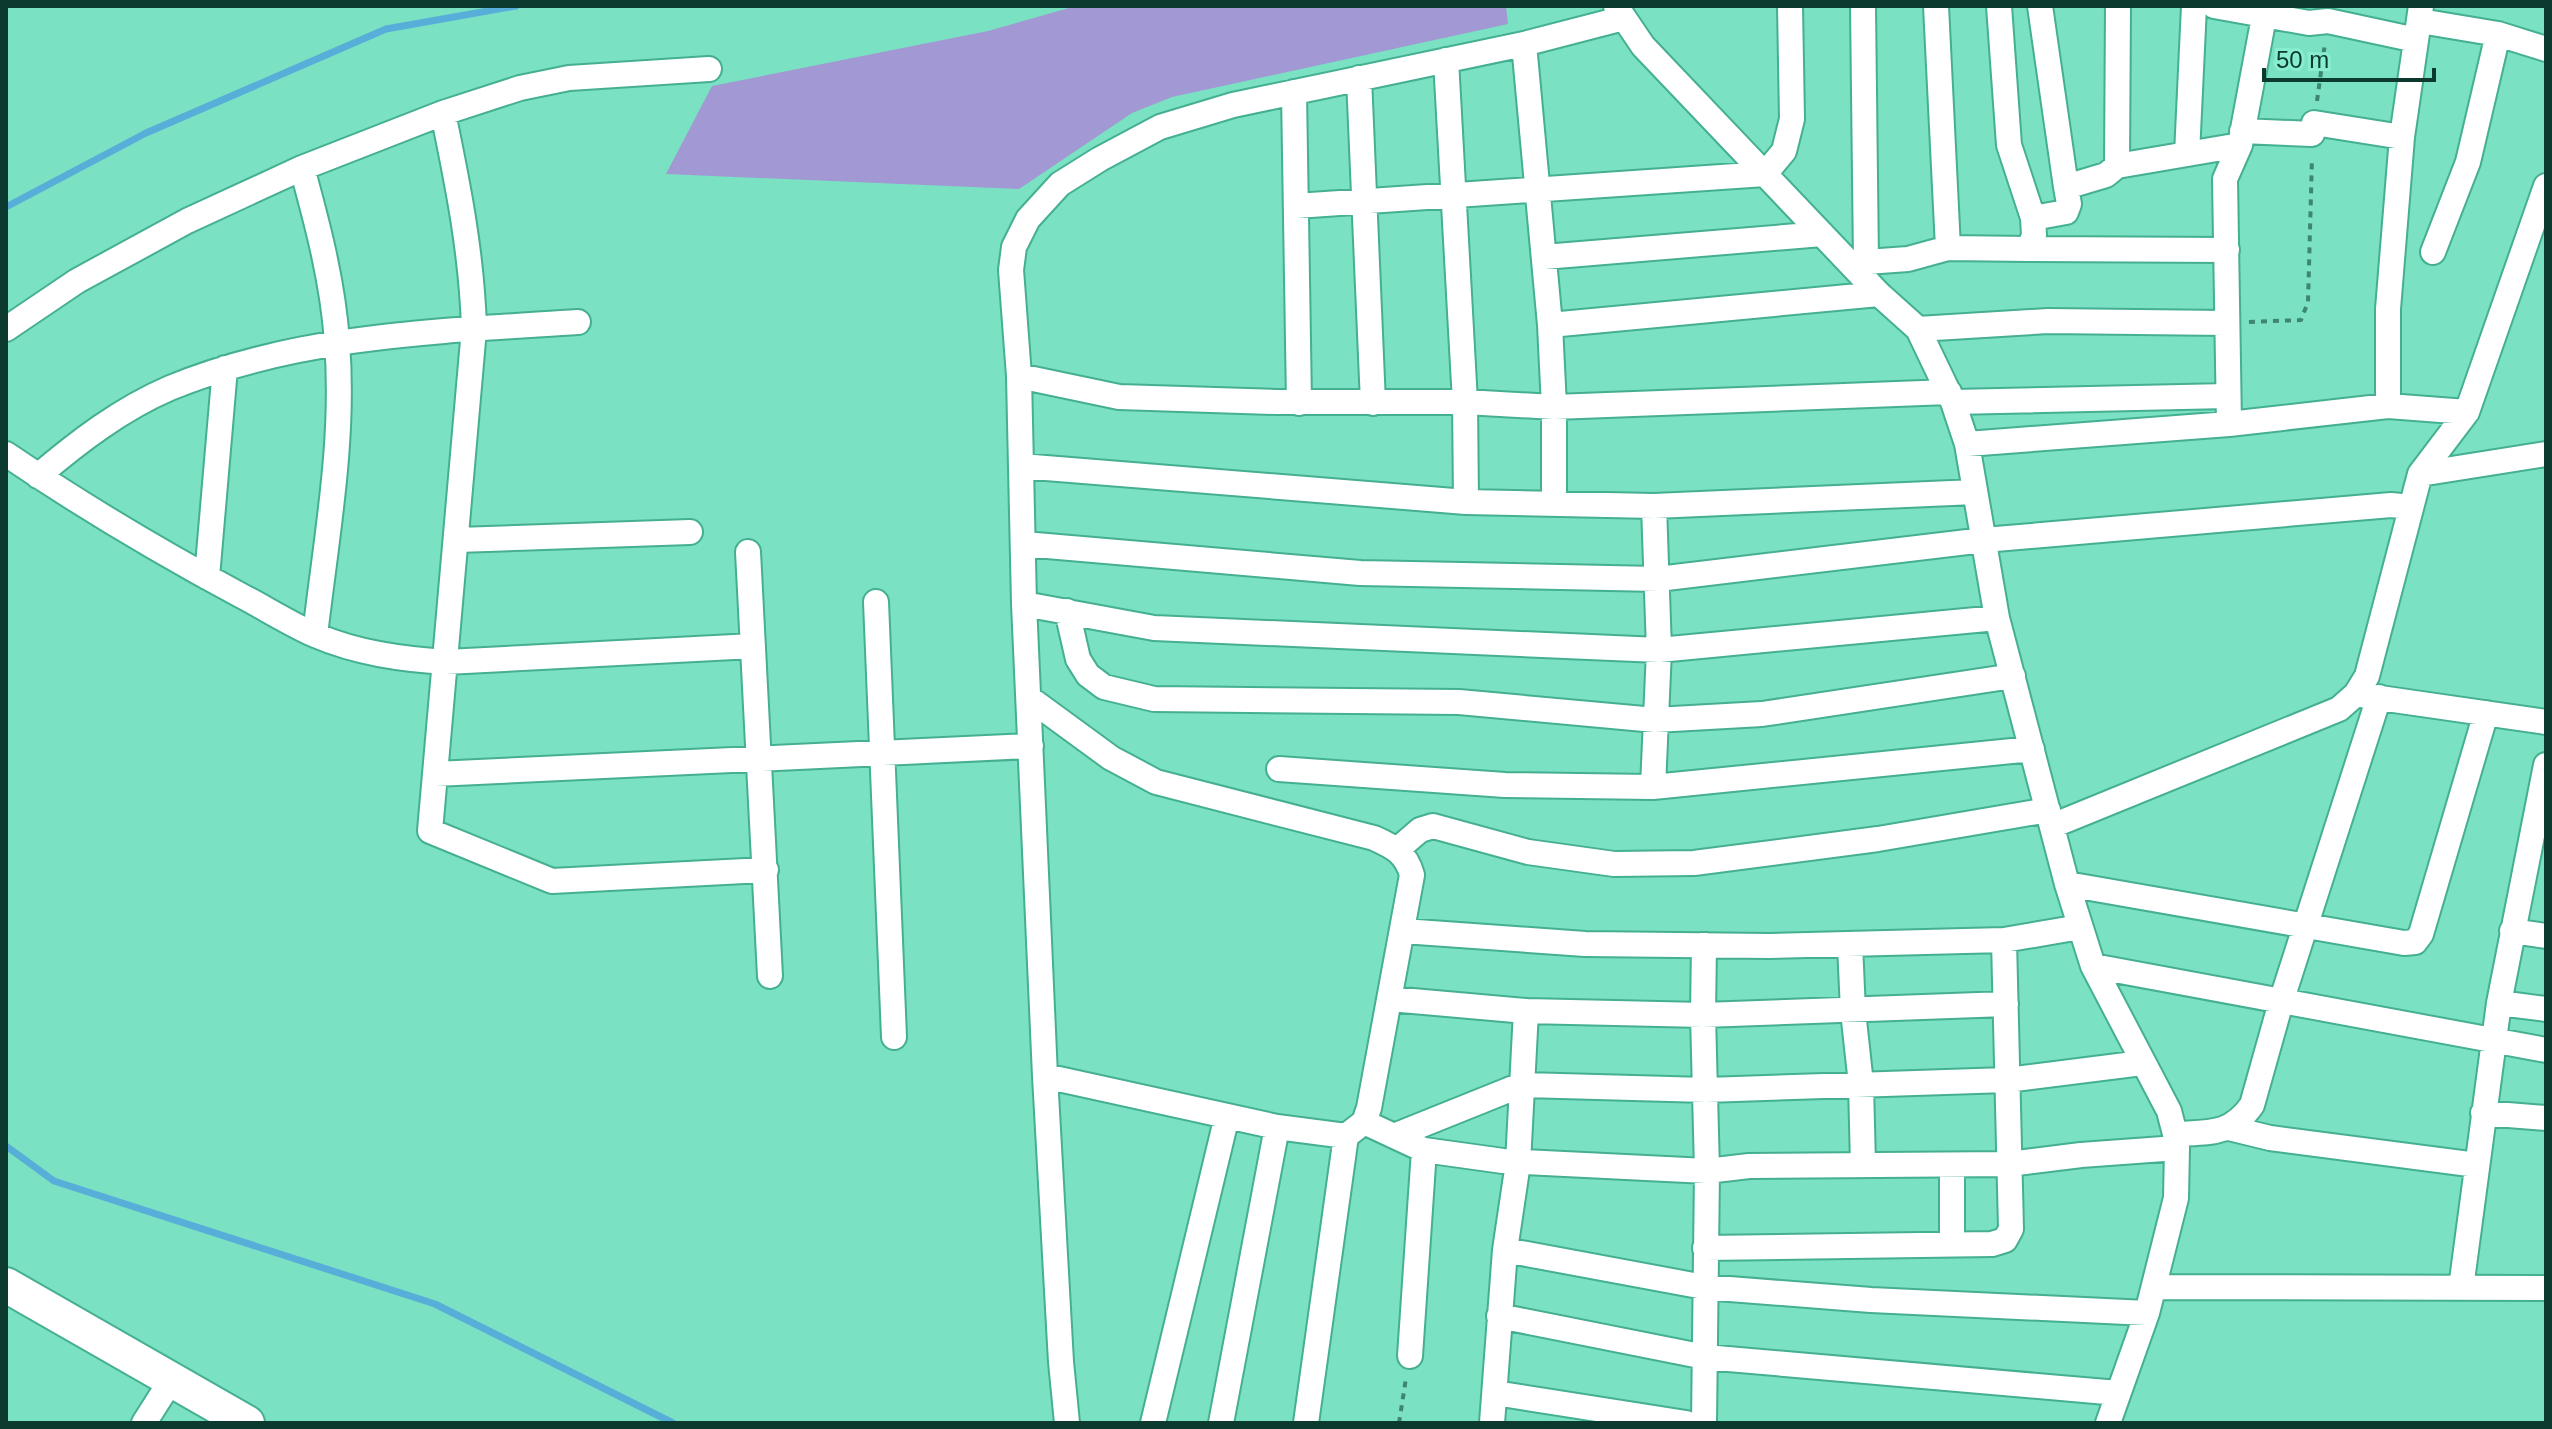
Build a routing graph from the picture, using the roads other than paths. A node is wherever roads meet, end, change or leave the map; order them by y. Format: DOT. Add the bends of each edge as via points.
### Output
graph roads {
  1 [pos="1790,6"];
  2 [pos="1863,6"];
  3 [pos="1936,6"];
  4 [pos="1999,6"];
  5 [pos="2040,6"];
  6 [pos="2118,6"];
  7 [pos="2194,6"];
  8 [pos="2214,6"];
  9 [pos="2266,11"];
  10 [pos="1620,12"];
  11 [pos="2329,13"];
  12 [pos="2419,22"];
  13 [pos="2498,34"];
  14 [pos="1524,44"];
  15 [pos="2546,49"];
  16 [pos="1446,60"];
  17 [pos="709,69"];
  18 [pos="1359,78"];
  19 [pos="1294,92"];
  20 [pos="443,113"];
  21 [pos="2402,137"];
  22 [pos="2241,138"];
  23 [pos="2187,154"];
  24 [pos="2117,166"];
  25 [pos="302,168"];
  26 [pos="1765,174"];
  27 [pos="2546,186"];
  28 [pos="2066,187"];
  29 [pos="1537,189"];
  30 [pos="1453,195"];
  31 [pos="1365,200"];
  32 [pos="1296,206"];
  33 [pos="2033,218"];
  34 [pos="1822,234"];
  35 [pos="1948,248"];
  36 [pos="2029,249"];
  37 [pos="2227,250"];
  38 [pos="2433,252"];
  39 [pos="1544,257"];
  40 [pos="1863,268"];
  41 [pos="1879,294"];
  42 [pos="578,322"];
  43 [pos="2226,323"];
  44 [pos="1550,325"];
  45 [pos="6,329"];
  46 [pos="474,329"];
  47 [pos="1918,329"];
  48 [pos="338,343"];
  49 [pos="225,368"];
  50 [pos="1019,376"];
  51 [pos="2228,396"];
  52 [pos="1951,397"];
  53 [pos="1465,402"];
  54 [pos="1299,403"];
  55 [pos="1373,403"];
  56 [pos="2388,406"];
  57 [pos="1554,407"];
  58 [pos="2467,412"];
  59 [pos="2229,424"];
  60 [pos="1967,444"];
  61 [pos="6,454"];
  62 [pos="2546,454"];
  63 [pos="1021,466"];
  64 [pos="2420,474"];
  65 [pos="38,476"];
  66 [pos="1975,492"];
  67 [pos="1466,502"];
  68 [pos="1554,504"];
  69 [pos="1654,506"];
  70 [pos="2411,507"];
  71 [pos="690,532"];
  72 [pos="457,540"];
  73 [pos="1984,540"];
  74 [pos="1024,544"];
  75 [pos="748,552"];
  76 [pos="207,577"];
  77 [pos="1658,579"];
  78 [pos="876,602"];
  79 [pos="1024,604"];
  80 [pos="1067,611"];
  81 [pos="1997,618"];
  82 [pos="315,635"];
  83 [pos="753,646"];
  84 [pos="1659,650"];
  85 [pos="446,662"];
  86 [pos="2013,676"];
  87 [pos="2368,696"];
  88 [pos="1029,698"];
  89 [pos="2486,713"];
  90 [pos="1655,720"];
  91 [pos="2546,722"];
  92 [pos="1031,746"];
  93 [pos="2032,749"];
  94 [pos="883,753"];
  95 [pos="760,759"];
  96 [pos="2546,765"];
  97 [pos="1279,769"];
  98 [pos="435,774"];
  99 [pos="1653,787"];
  100 [pos="2050,818"];
  101 [pos="1398,849"];
  102 [pos="766,870"];
  103 [pos="2067,884"];
  104 [pos="2307,926"];
  105 [pos="2080,927"];
  106 [pos="1403,931"];
  107 [pos="2512,931"];
  108 [pos="2546,936"];
  109 [pos="2004,940"];
  110 [pos="1704,945"];
  111 [pos="1850,945"];
  112 [pos="2093,966"];
  113 [pos="770,976"];
  114 [pos="1390,999"];
  115 [pos="2281,1002"];
  116 [pos="2499,1003"];
  117 [pos="2006,1004"];
  118 [pos="2546,1009"];
  119 [pos="1526,1011"];
  120 [pos="1853,1011"];
  121 [pos="1703,1015"];
  122 [pos="894,1037"];
  123 [pos="2492,1041"];
  124 [pos="2546,1050"];
  125 [pos="2142,1063"];
  126 [pos="1045,1076"];
  127 [pos="2007,1080"];
  128 [pos="1861,1084"];
  129 [pos="1521,1085"];
  130 [pos="1706,1090"];
  131 [pos="2483,1113"];
  132 [pos="1227,1116"];
  133 [pos="2546,1118"];
  134 [pos="1277,1127"];
  135 [pos="2229,1128"];
  136 [pos="1355,1129"];
  137 [pos="1394,1136"];
  138 [pos="2176,1141"];
  139 [pos="1424,1150"];
  140 [pos="1518,1163"];
  141 [pos="2009,1164"];
  142 [pos="1863,1165"];
  143 [pos="1952,1165"];
  144 [pos="2477,1165"];
  145 [pos="1707,1171"];
  146 [pos="1952,1244"];
  147 [pos="1705,1248"];
  148 [pos="1505,1250"];
  149 [pos="6,1285"];
  150 [pos="1704,1287"];
  151 [pos="2155,1287"];
  152 [pos="2461,1288"];
  153 [pos="2546,1288"];
  154 [pos="2147,1313"];
  155 [pos="1499,1316"];
  156 [pos="1410,1356"];
  157 [pos="1705,1357"];
  158 [pos="172,1379"];
  159 [pos="1495,1393"];
  160 [pos="2118,1393"];
  161 [pos="144,1423"];
  162 [pos="247,1423"];
  163 [pos="1067,1423"];
  164 [pos="1153,1423"];
  165 [pos="1221,1423"];
  166 [pos="1306,1423"];
  167 [pos="1492,1423"];
  168 [pos="1686,1423"];
  169 [pos="1704,1423"];
  170 [pos="2108,1423"];
  1 -- 26 [label="street" via="1792,119 1784,151"];
  2 -- 40 [label="street"];
  3 -- 35 [label="street"];
  4 -- 33 [label="street" via="2009,145"];
  5 -- 28 [label="street"];
  6 -- 24 [label="street"];
  7 -- 23 [label="street"];
  8 -- 9 [label="street"];
  9 -- 11 [label="street" via="2309,23"];
  9 -- 22 [label="street"];
  10 -- 14 [label="street"];
  10 -- 26 [label="street" via="1643,46"];
  11 -- 12 [label="street"];
  12 -- 13 [label="street"];
  12 -- 21 [label="street"];
  13 -- 15 [label="street"];
  13 -- 38 [label="street" via="2468,162"];
  14 -- 16 [label="street"];
  14 -- 29 [label="street"];
  16 -- 18 [label="street"];
  16 -- 30 [label="street"];
  17 -- 20 [label="street" via="569,78"];
  18 -- 19 [label="street"];
  18 -- 31 [label="street"];
  19 -- 32 [label="street"];
  19 -- 50 [label="street" via="1160,127 1060,184 1028,219 1014,247"];
  20 -- 25 [label="street"];
  20 -- 46 [label="street" via="473,281"];
  21 -- 22 [label="street" via="2313,128"];
  21 -- 56 [label="street" via="2388,309"];
  22 -- 23 [label="street"];
  22 -- 37 [label="street" via="2225,179"];
  23 -- 24 [label="street"];
  24 -- 28 [label="street" via="2106,175"];
  25 -- 45 [label="street" via="187,221 77,281"];
  25 -- 48 [label="street" via="331,282"];
  26 -- 29 [label="street"];
  26 -- 34 [label="street"];
  27 -- 58 [label="street"];
  28 -- 33 [label="street" via="2066,212"];
  29 -- 30 [label="street"];
  29 -- 39 [label="street"];
  30 -- 31 [label="street"];
  30 -- 53 [label="street"];
  31 -- 32 [label="street"];
  31 -- 55 [label="street"];
  32 -- 54 [label="street"];
  33 -- 36 [label="street"];
  34 -- 39 [label="street"];
  34 -- 40 [label="street"];
  35 -- 36 [label="street"];
  35 -- 40 [label="street"];
  36 -- 37 [label="street"];
  37 -- 43 [label="street"];
  39 -- 44 [label="street"];
  40 -- 41 [label="street"];
  41 -- 44 [label="street"];
  41 -- 47 [label="street"];
  42 -- 46 [label="street"];
  43 -- 47 [label="street" via="2048,321"];
  43 -- 51 [label="street"];
  44 -- 57 [label="street"];
  46 -- 48 [label="street"];
  46 -- 72 [label="street"];
  47 -- 52 [label="street"];
  48 -- 49 [label="street"];
  48 -- 82 [label="street" via="336,453"];
  49 -- 65 [label="street" via="124,412"];
  49 -- 76 [label="street"];
  50 -- 54 [label="street" via="1119,397"];
  50 -- 63 [label="street"];
  51 -- 52 [label="street"];
  51 -- 59 [label="street"];
  52 -- 57 [label="street"];
  52 -- 60 [label="street"];
  53 -- 55 [label="street"];
  53 -- 57 [label="street"];
  53 -- 67 [label="street"];
  54 -- 55 [label="street"];
  56 -- 58 [label="street"];
  56 -- 59 [label="street"];
  57 -- 68 [label="street"];
  58 -- 64 [label="street"];
  59 -- 60 [label="street"];
  60 -- 66 [label="street"];
  61 -- 65 [label="street"];
  62 -- 64 [label="street"];
  63 -- 67 [label="street"];
  63 -- 74 [label="street"];
  64 -- 70 [label="street"];
  65 -- 76 [label="street"];
  66 -- 69 [label="street"];
  66 -- 73 [label="street"];
  67 -- 68 [label="street"];
  68 -- 69 [label="street"];
  69 -- 77 [label="street"];
  70 -- 73 [label="street"];
  70 -- 87 [label="street" via="2367,676"];
  71 -- 72 [label="street"];
  72 -- 85 [label="street"];
  73 -- 77 [label="street"];
  73 -- 81 [label="street"];
  74 -- 77 [label="street" via="1360,573"];
  74 -- 79 [label="street"];
  75 -- 83 [label="street"];
  76 -- 82 [label="street"];
  77 -- 84 [label="street"];
  78 -- 94 [label="street"];
  79 -- 80 [label="street"];
  79 -- 88 [label="street"];
  80 -- 84 [label="street" via="1154,628"];
  80 -- 90 [label="street" via="1078,659 1088,675 1104,687 1154,699 1459,702"];
  81 -- 84 [label="street"];
  81 -- 86 [label="street"];
  82 -- 85 [label="street" via="401,659"];
  83 -- 85 [label="street"];
  83 -- 95 [label="street"];
  84 -- 90 [label="street"];
  85 -- 98 [label="street"];
  86 -- 90 [label="street" via="1762,714"];
  86 -- 93 [label="street"];
  87 -- 89 [label="street"];
  87 -- 100 [label="street"];
  87 -- 104 [label="street"];
  88 -- 92 [label="street"];
  88 -- 101 [label="street" via="1111,758 1156,782 1374,838"];
  89 -- 91 [label="street"];
  89 -- 104 [label="street" via="2415,942"];
  90 -- 99 [label="street"];
  92 -- 94 [label="street"];
  92 -- 126 [label="street"];
  93 -- 99 [label="street"];
  93 -- 100 [label="street"];
  94 -- 95 [label="street"];
  94 -- 122 [label="street"];
  95 -- 98 [label="street"];
  95 -- 102 [label="street"];
  96 -- 107 [label="street"];
  97 -- 99 [label="street" via="1505,785"];
  98 -- 102 [label="street" via="430,831 552,881"];
  100 -- 101 [label="street" via="1694,863 1614,864 1528,852 1433,826"];
  100 -- 103 [label="street"];
  101 -- 106 [label="street" via="1412,875"];
  102 -- 113 [label="street"];
  103 -- 104 [label="street"];
  103 -- 105 [label="street"];
  104 -- 115 [label="street"];
  105 -- 109 [label="street"];
  105 -- 112 [label="street"];
  106 -- 110 [label="street" via="1585,944"];
  106 -- 114 [label="street"];
  107 -- 108 [label="street"];
  107 -- 116 [label="street"];
  109 -- 111 [label="street"];
  109 -- 117 [label="street"];
  110 -- 111 [label="street"];
  110 -- 121 [label="street"];
  111 -- 120 [label="street"];
  112 -- 115 [label="street"];
  112 -- 125 [label="street"];
  114 -- 119 [label="street"];
  114 -- 136 [label="street"];
  115 -- 123 [label="street"];
  115 -- 135 [label="street" via="2252,1105"];
  116 -- 118 [label="street"];
  116 -- 123 [label="street"];
  117 -- 120 [label="street"];
  117 -- 127 [label="street"];
  119 -- 121 [label="street"];
  119 -- 129 [label="street"];
  120 -- 121 [label="street"];
  120 -- 128 [label="street"];
  121 -- 130 [label="street"];
  123 -- 124 [label="street"];
  123 -- 131 [label="street"];
  125 -- 127 [label="street"];
  125 -- 138 [label="street" via="2169,1111"];
  126 -- 132 [label="street"];
  126 -- 163 [label="street"];
  127 -- 128 [label="street"];
  127 -- 141 [label="street"];
  128 -- 130 [label="street"];
  128 -- 142 [label="street"];
  129 -- 130 [label="street"];
  129 -- 137 [label="street"];
  129 -- 140 [label="street"];
  130 -- 145 [label="street"];
  131 -- 133 [label="street"];
  131 -- 144 [label="street"];
  132 -- 134 [label="street"];
  132 -- 164 [label="street"];
  134 -- 136 [label="street"];
  134 -- 165 [label="street"];
  135 -- 138 [label="street"];
  135 -- 144 [label="street"];
  136 -- 137 [label="street"];
  136 -- 166 [label="street"];
  137 -- 139 [label="street"];
  138 -- 141 [label="street"];
  138 -- 151 [label="street" via="2176,1198"];
  139 -- 140 [label="street"];
  139 -- 156 [label="street"];
  140 -- 145 [label="street"];
  140 -- 148 [label="street"];
  141 -- 143 [label="street"];
  141 -- 146 [label="street" via="2010,1235 1999,1243"];
  142 -- 143 [label="street"];
  142 -- 145 [label="street"];
  143 -- 146 [label="street"];
  144 -- 152 [label="street"];
  145 -- 147 [label="street"];
  146 -- 147 [label="street"];
  147 -- 150 [label="street"];
  148 -- 150 [label="street"];
  148 -- 155 [label="street"];
  149 -- 158 [label="street"];
  150 -- 154 [label="street"];
  150 -- 157 [label="street"];
  151 -- 152 [label="street"];
  151 -- 154 [label="street"];
  152 -- 153 [label="street"];
  154 -- 160 [label="street"];
  155 -- 157 [label="street"];
  155 -- 159 [label="street"];
  157 -- 160 [label="street"];
  157 -- 169 [label="street"];
  158 -- 161 [label="street"];
  158 -- 162 [label="street"];
  159 -- 167 [label="street"];
  159 -- 168 [label="street"];
  160 -- 170 [label="street"];
}
